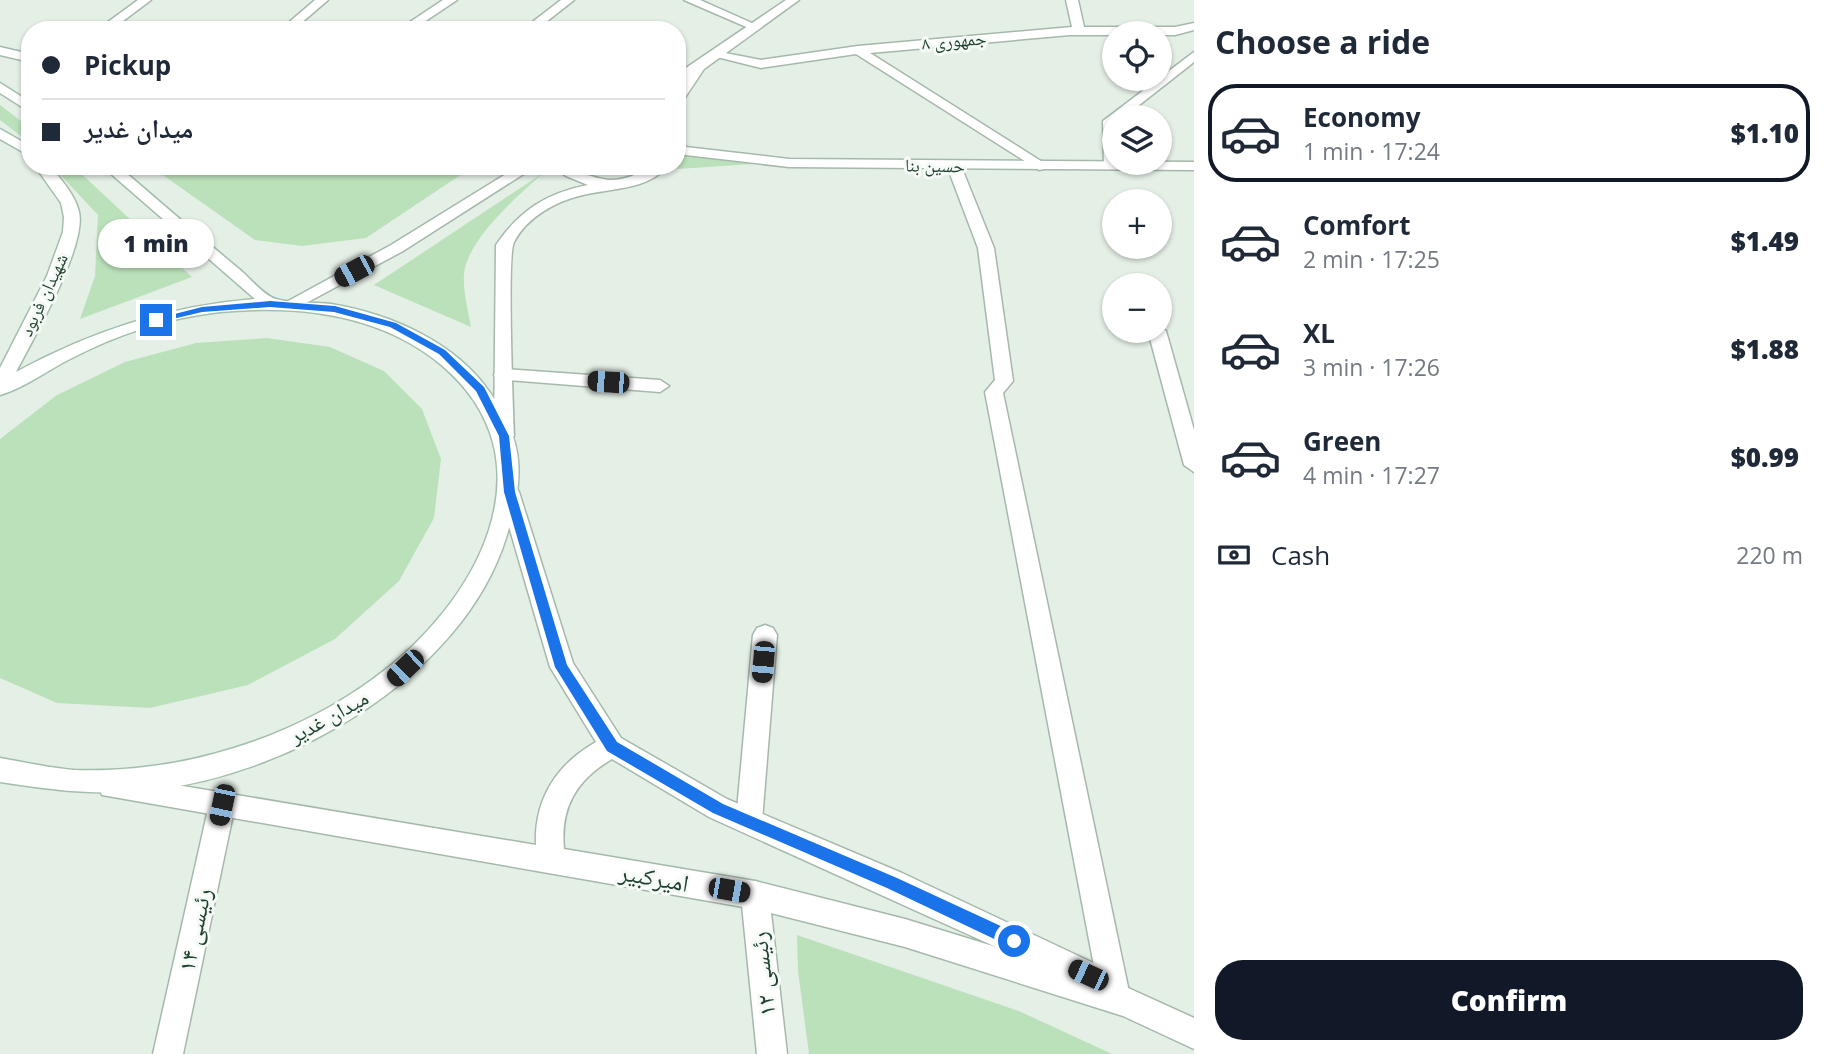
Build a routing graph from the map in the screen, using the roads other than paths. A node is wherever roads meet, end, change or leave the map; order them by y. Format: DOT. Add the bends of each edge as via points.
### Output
graph roads {
  1 [pos="145,0"];
  2 [pos="323,0"];
  3 [pos="451,0"];
  4 [pos="568,0"];
  5 [pos="690,0"];
  6 [pos="793,0"];
  7 [pos="1072,0"];
  8 [pos="116,21"];
  9 [pos="297,21"];
  10 [pos="418,21"];
  11 [pos="540,21"];
  12 [pos="1194,26"];
  13 [pos="755,27"];
  14 [pos="1079,31"];
  15 [pos="858,50"];
  16 [pos="0,51"];
  17 [pos="715,55"];
  18 [pos="21,56"];
  19 [pos="1194,56"];
  20 [pos="702,65"];
  21 [pos="686,74"];
  22 [pos="0,87"];
  23 [pos="686,87"];
  24 [pos="21,102"];
  25 [pos="1132,105"];
  26 [pos="0,133"];
  27 [pos="21,146"];
  28 [pos="686,151"];
  29 [pos="954,166"];
  30 [pos="1039,166"];
  31 [pos="1102,166"];
  32 [pos="1172,166"];
  33 [pos="1194,166"];
  34 [pos="49,175"];
  35 [pos="120,175"];
  36 [pos="515,175"];
  37 [pos="575,175"];
  38 [pos="650,175"];
  39 [pos="617,184"];
  40 [pos="279,305"];
  41 [pos="1160,343"];
  42 [pos="503,375"];
  43 [pos="660,386"];
  44 [pos="0,388"];
  45 [pos="504,436"];
  46 [pos="1194,465"];
  47 [pos="509,492"];
  48 [pos="765,635"];
  49 [pos="612,746"];
  50 [pos="0,771"];
  51 [pos="98,784"];
  52 [pos="222,805"];
  53 [pos="749,821"];
  54 [pos="551,860"];
  55 [pos="755,895"];
  56 [pos="1120,995"];
  57 [pos="1194,1034"];
  58 [pos="168,1054"];
  59 [pos="772,1054"];
  1 -- 8 [label="street"];
  2 -- 9 [label="street"];
  3 -- 10 [label="street"];
  4 -- 11 [label="street"];
  5 -- 13 [label="street"];
  6 -- 13 [label="street"];
  7 -- 14 [label="street"];
  12 -- 14 [label="street, جمهوری ۸" via="1175,31"];
  13 -- 17 [label="street"];
  14 -- 15 [label="street, جمهوری ۸"];
  15 -- 17 [label="street, جمهوری ۸" via="761,64"];
  15 -- 30 [label="street"];
  16 -- 18 [label="street"];
  17 -- 20 [label="street"];
  19 -- 25 [label="street"];
  20 -- 21 [label="street"];
  20 -- 23 [label="street"];
  22 -- 24 [label="street"];
  26 -- 27 [label="street"];
  28 -- 29 [label="street, حسین بنا" via="789,163"];
  29 -- 30 [label="street, حسین بنا"];
  29 -- 56 [label="street" via="986,248 1004,381 994,392"];
  30 -- 31 [label="street, حسین بنا"];
  32 -- 33 [label="street, حسین بنا"];
  34 -- 44 [label="street, شهيدان فربود" via="73,216 65,252"];
  35 -- 40 [label="street"];
  36 -- 40 [label="street" via="397,248"];
  37 -- 39 [label="street"];
  38 -- 39 [label="street"];
  39 -- 42 [label="street" via="572,191 541,204 510,233 502,269"];
  40 -- 44 [label="street, میدان غدیر" via="202,309 133,326 64,353"];
  40 -- 45 [label="street, میدان غدیر" via="335,309 393,325 442,352 480,389"];
  41 -- 46 [label="street"];
  42 -- 43 [label="street"];
  42 -- 45 [label="street"];
  45 -- 47 [label="street, میدان غدیر"];
  47 -- 49 [label="street" via="562,667"];
  47 -- 51 [label="street, میدان غدیر" via="494,555 453,621 389,683 303,735 202,771"];
  48 -- 53 [label="street"];
  49 -- 53 [label="street"];
  49 -- 54 [label="street" via="587,758 567,777 553,802 547,830"];
  50 -- 51 [label="street, میدان غدیر"];
  51 -- 52 [label="street, امیرکبیر"];
  52 -- 54 [label="street, امیرکبیر"];
  52 -- 58 [label="street, رئیسی ۱۴"];
  53 -- 56 [label="street" via="892,883"];
  54 -- 55 [label="street, امیرکبیر"];
  55 -- 56 [label="street, امیرکبیر"];
  55 -- 59 [label="street, رئیسی ۱۲"];
  56 -- 57 [label="street, امیرکبیر"];
}
